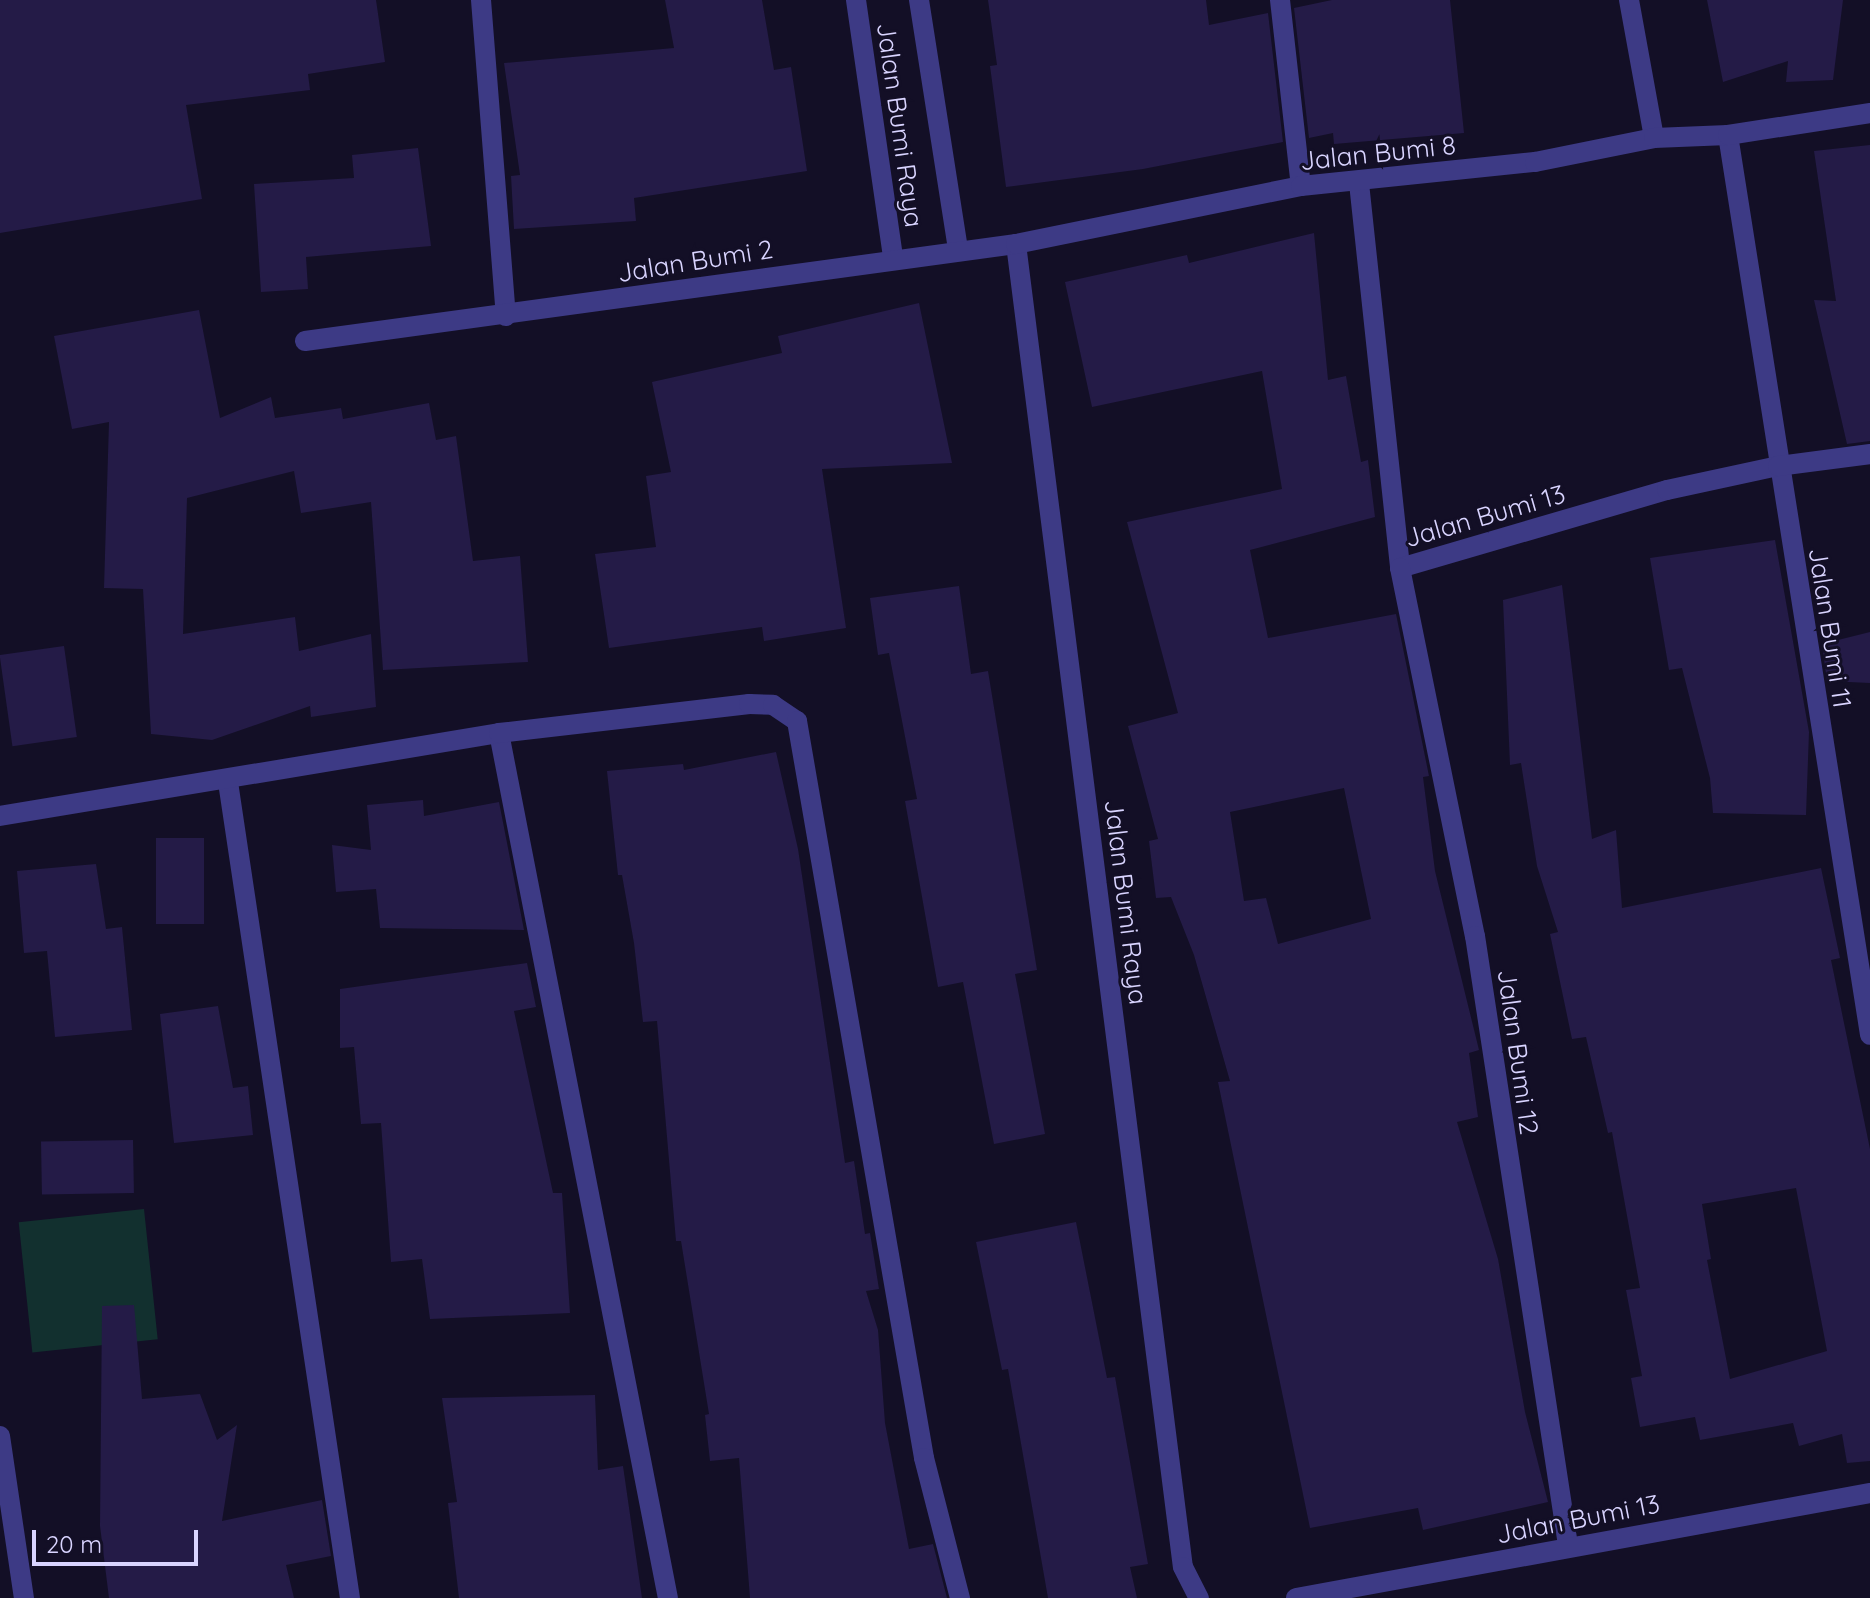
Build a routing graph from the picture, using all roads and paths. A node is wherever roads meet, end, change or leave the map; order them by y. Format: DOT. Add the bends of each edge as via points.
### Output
graph roads {
  1 [pos="481,0"];
  2 [pos="856,0"];
  3 [pos="919,0"];
  4 [pos="1280,0"];
  5 [pos="1629,0"];
  6 [pos="1870,113"];
  7 [pos="1728,135"];
  8 [pos="1654,138"];
  9 [pos="1359,183"];
  10 [pos="1301,186"];
  11 [pos="1016,244"];
  12 [pos="958,250"];
  13 [pos="893,257"];
  14 [pos="506,316"];
  15 [pos="305,341"];
  16 [pos="1870,454"];
  17 [pos="1778,466"];
  18 [pos="1400,568"];
  19 [pos="499,733"];
  20 [pos="228,782"];
  21 [pos="0,816"];
  22 [pos="1870,1035"];
  23 [pos="0,1436"];
  24 [pos="1870,1493"];
  25 [pos="1568,1545"];
  26 [pos="24,1598"];
  27 [pos="350,1598"];
  28 [pos="668,1598"];
  29 [pos="960,1598"];
  30 [pos="1199,1598"];
  31 [pos="1296,1598"];
  1 -- 14 [label="street"];
  2 -- 13 [label="street, Jalan Bumi Raya"];
  3 -- 12 [label="street, Jalan Bumi Raya"];
  4 -- 10 [label="street"];
  5 -- 8 [label="street"];
  6 -- 7 [label="street, Jalan Bumi 8"];
  7 -- 8 [label="street, Jalan Bumi 8"];
  7 -- 17 [label="street, Jalan Bumi 11"];
  8 -- 9 [label="street, Jalan Bumi 8" via="1535,162"];
  9 -- 10 [label="street, Jalan Bumi 8"];
  9 -- 18 [label="street, Jalan Bumi 13"];
  10 -- 11 [label="street, Jalan Bumi 8"];
  11 -- 12 [label="street, Jalan Bumi 8"];
  11 -- 30 [label="street, Jalan Bumi Raya" via="1183,1567"];
  12 -- 13 [label="street, Jalan Bumi 8"];
  13 -- 14 [label="street, Jalan Bumi 2"];
  14 -- 15 [label="street, Jalan Bumi 2"];
  16 -- 17 [label="street, Jalan Bumi 13"];
  17 -- 18 [label="street, Jalan Bumi 13" via="1667,490"];
  17 -- 22 [label="street, Jalan Bumi 11"];
  18 -- 25 [label="street, Jalan Bumi 12" via="1473,921"];
  19 -- 20 [label="street"];
  19 -- 28 [label="street"];
  19 -- 29 [label="street" via="749,704 773,705 797,721 924,1458"];
  20 -- 21 [label="street"];
  20 -- 27 [label="street"];
  23 -- 26 [label="street"];
  24 -- 25 [label="street, Jalan Bumi 13"];
  25 -- 31 [label="street, Jalan Bumi 13"];
}
